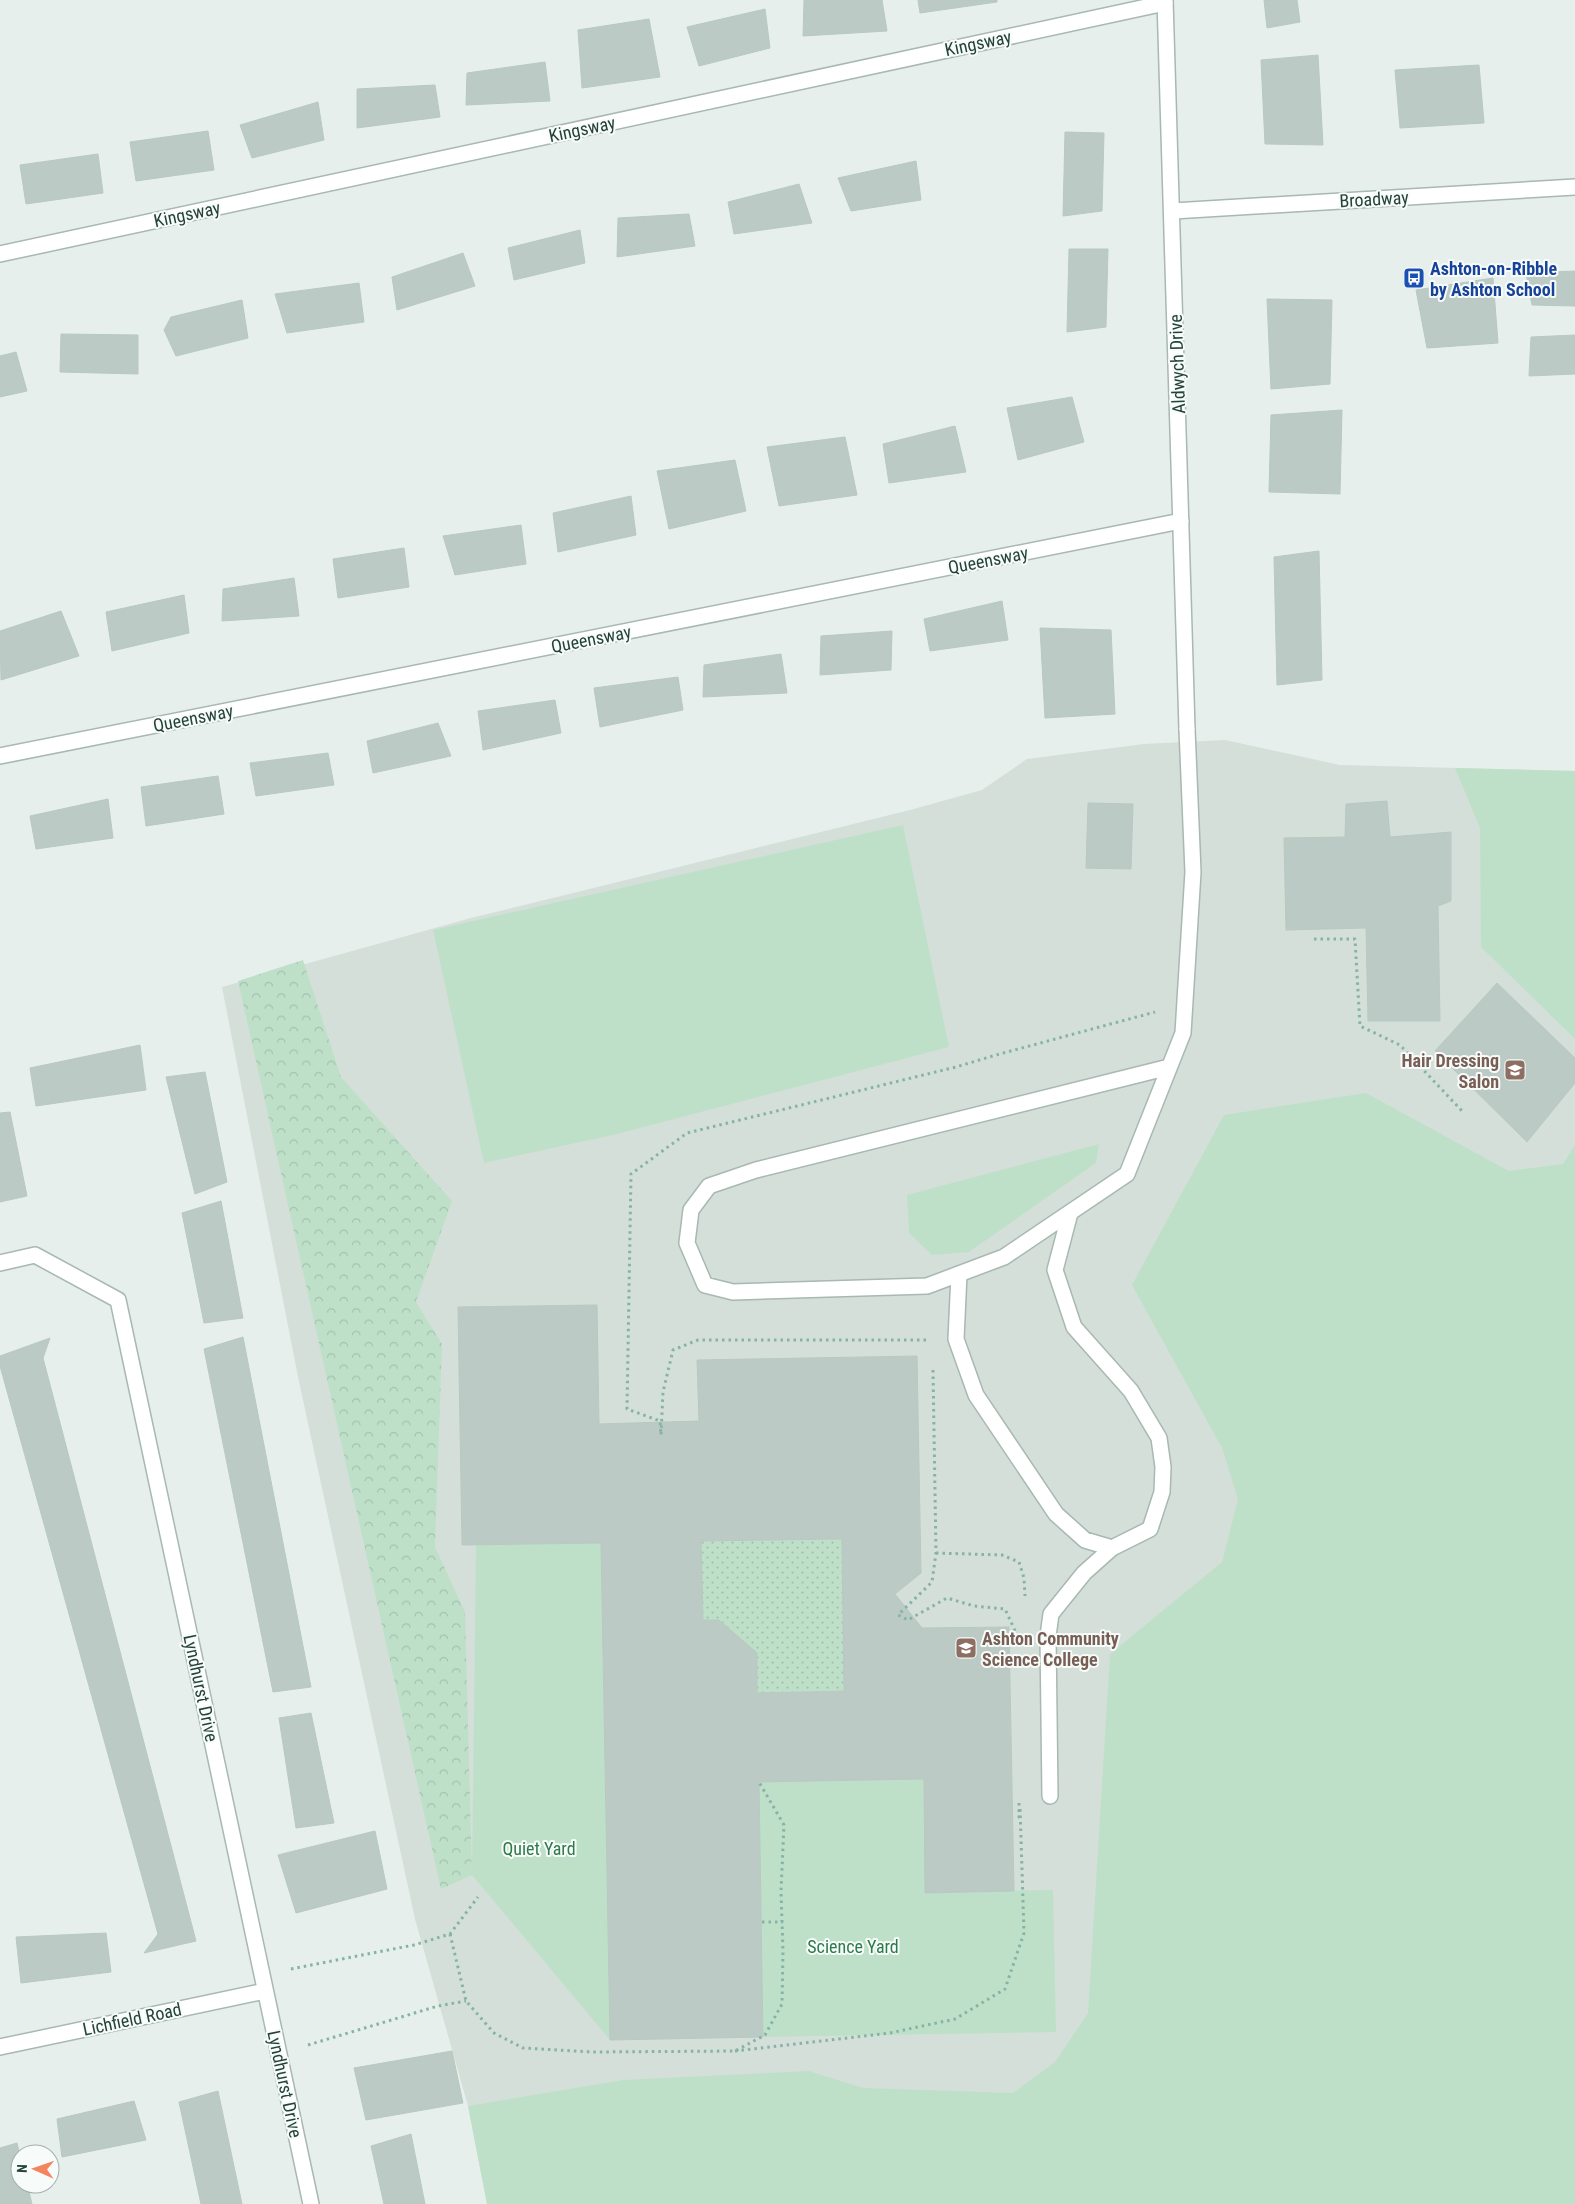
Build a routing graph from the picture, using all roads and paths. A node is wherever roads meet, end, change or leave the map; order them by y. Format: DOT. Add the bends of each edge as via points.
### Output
graph roads {
  1 [pos="1165,2"];
  2 [pos="1575,187"];
  3 [pos="1173,211"];
  4 [pos="0,254"];
  5 [pos="1181,521"];
  6 [pos="0,756"];
  7 [pos="1314,939"];
  8 [pos="1169,1067"];
  9 [pos="1462,1111"];
  10 [pos="1070,1213"];
  11 [pos="0,1263"];
  12 [pos="959,1274"];
  13 [pos="932,1340"];
  14 [pos="933,1369"];
  15 [pos="627,1409"];
  16 [pos="1112,1548"];
  17 [pos="936,1553"];
  18 [pos="1026,1605"];
  19 [pos="1021,1630"];
  20 [pos="759,1782"];
  21 [pos="1050,1796"];
  22 [pos="1019,1797"];
  23 [pos="478,1897"];
  24 [pos="762,1922"];
  25 [pos="783,1922"];
  26 [pos="450,1934"];
  27 [pos="262,1974"];
  28 [pos="265,1991"];
  29 [pos="466,2001"];
  30 [pos="0,2047"];
  31 [pos="735,2051"];
  32 [pos="279,2054"];
  33 [pos="311,2204"];
  1 -- 3 [label="street, Aldwych Drive"];
  1 -- 4 [label="street, Kingsway"];
  2 -- 3 [label="street, Broadway"];
  3 -- 5 [label="street, Aldwych Drive"];
  5 -- 6 [label="street, Queensway"];
  5 -- 8 [label="street, Aldwych Drive" via="1193,872 1183,1033"];
  7 -- 9 [label="path" via="1355,939 1360,1026 1400,1045"];
  8 -- 10 [label="street, Aldwych Drive" via="1127,1174"];
  8 -- 12 [label="street, Aldwych Drive" via="756,1170 709,1186 691,1210 687,1244 705,1285 733,1292 927,1286"];
  10 -- 12 [label="street, Aldwych Drive" via="1004,1257"];
  10 -- 16 [label="street" via="1055,1270 1074,1327 1131,1391 1159,1438 1163,1467 1162,1492 1150,1529"];
  11 -- 27 [label="street, Lyndhurst Drive" via="35,1255 118,1300"];
  12 -- 16 [label="street" via="956,1339 976,1396 1056,1514 1086,1540"];
  13 -- 15 [label="path" via="698,1340 672,1350 663,1392 661,1436 660,1421"];
  14 -- 17 [label="path"];
  16 -- 21 [label="street" via="1084,1573 1051,1614 1048,1636"];
  17 -- 18 [label="path" via="1002,1555 1019,1562"];
  17 -- 19 [label="path" via="932,1582 898,1614 908,1620 947,1598 974,1606 1005,1608 1019,1638"];
  20 -- 25 [label="path" via="784,1825"];
  22 -- 31 [label="path" via="1024,1932 1005,1989 955,2019 890,2033"];
  23 -- 26 [label="path"];
  24 -- 25 [label="path"];
  25 -- 31 [label="path" via="782,2004 765,2035"];
  26 -- 27 [label="path" via="414,1945"];
  26 -- 29 [label="path"];
  27 -- 28 [label="street, Lyndhurst Drive"];
  28 -- 30 [label="street, Lichfield Road"];
  28 -- 32 [label="street, Lyndhurst Drive"];
  29 -- 31 [label="path" via="494,2033 523,2048 594,2052"];
  29 -- 32 [label="path" via="438,2006"];
  32 -- 33 [label="street, Lyndhurst Drive"];
}
